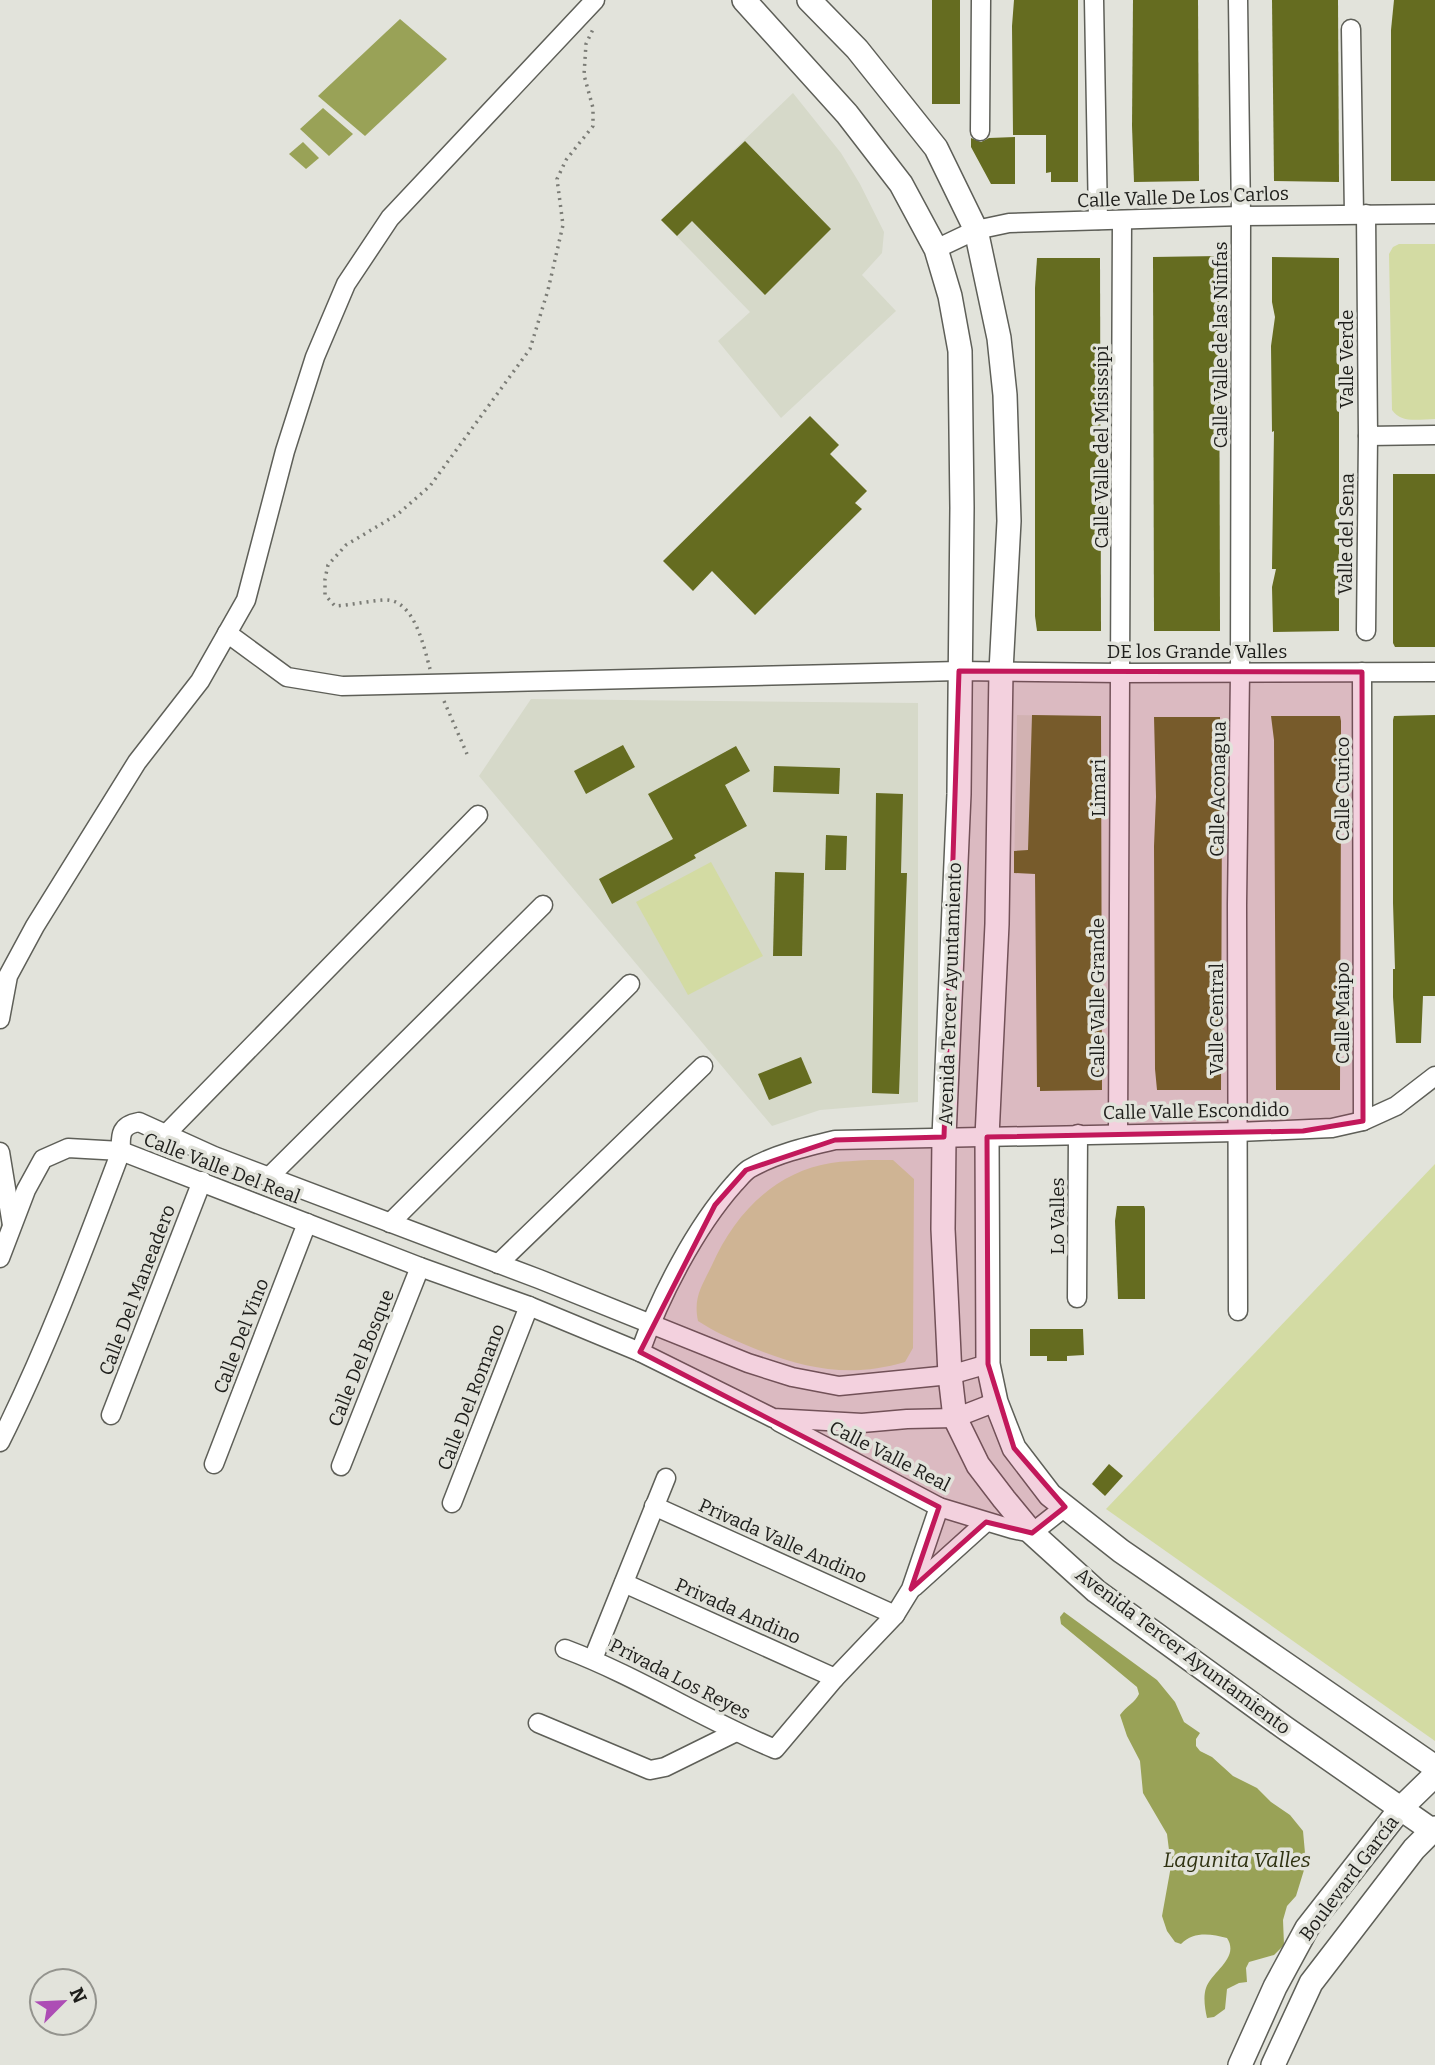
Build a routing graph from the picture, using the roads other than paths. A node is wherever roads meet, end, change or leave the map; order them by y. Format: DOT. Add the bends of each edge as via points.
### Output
graph roads {
  1 [pos="595,0"];
  2 [pos="744,0"];
  3 [pos="809,0"];
  4 [pos="981,0"];
  5 [pos="1094,0"];
  6 [pos="1238,0"];
  7 [pos="1352,29"];
  8 [pos="980,131"];
  9 [pos="1360,214"];
  10 [pos="1435,214"];
  11 [pos="1241,216"];
  12 [pos="1098,220"];
  13 [pos="1122,220"];
  14 [pos="976,230"];
  15 [pos="936,249"];
  16 [pos="1435,435"];
  17 [pos="1368,436"];
  18 [pos="1366,631"];
  19 [pos="227,633"];
  20 [pos="959,671"];
  21 [pos="1001,671"];
  22 [pos="1435,671"];
  23 [pos="1362,672"];
  24 [pos="1120,673"];
  25 [pos="1240,673"];
  26 [pos="478,815"];
  27 [pos="1118,904"];
  28 [pos="543,905"];
  29 [pos="1237,905"];
  30 [pos="1363,906"];
  31 [pos="630,984"];
  32 [pos="0,1019"];
  33 [pos="703,1066"];
  34 [pos="1435,1076"];
  35 [pos="1363,1121"];
  36 [pos="1237,1132"];
  37 [pos="166,1133"];
  38 [pos="1118,1133"];
  39 [pos="1078,1134"];
  40 [pos="944,1137"];
  41 [pos="987,1137"];
  42 [pos="121,1151"];
  43 [pos="0,1152"];
  44 [pos="270,1177"];
  45 [pos="202,1181"];
  46 [pos="307,1223"];
  47 [pos="390,1223"];
  48 [pos="12,1227"];
  49 [pos="0,1258"];
  50 [pos="498,1264"];
  51 [pos="420,1267"];
  52 [pos="1077,1298"];
  53 [pos="529,1306"];
  54 [pos="1238,1311"];
  55 [pos="650,1324"];
  56 [pos="640,1352"];
  57 [pos="988,1364"];
  58 [pos="950,1375"];
  59 [pos="996,1402"];
  60 [pos="111,1415"];
  61 [pos="773,1418"];
  62 [pos="955,1418"];
  63 [pos="0,1442"];
  64 [pos="214,1464"];
  65 [pos="341,1466"];
  66 [pos="666,1478"];
  67 [pos="452,1503"];
  68 [pos="654,1506"];
  69 [pos="939,1507"];
  70 [pos="1065,1507"];
  71 [pos="986,1522"];
  72 [pos="1032,1533"];
  73 [pos="624,1583"];
  74 [pos="911,1589"];
  75 [pos="895,1615"];
  76 [pos="565,1649"];
  77 [pos="593,1659"];
  78 [pos="835,1678"];
  79 [pos="538,1723"];
  80 [pos="736,1732"];
  81 [pos="1435,1767"];
  82 [pos="1435,1775"];
  83 [pos="1401,1808"];
  84 [pos="1434,1829"];
  85 [pos="1240,2065"];
  86 [pos="1273,2065"];
  1 -- 19 [label="street" via="390,218 346,284 315,357 285,451 246,600"];
  2 -- 15 [label="main road, Avenida Tercer Ayuntamiento" via="847,114 901,184"];
  3 -- 14 [label="main road" via="857,49 936,148"];
  4 -- 8 [label="street"];
  5 -- 12 [label="street"];
  6 -- 11 [label="street, Calle Valle de las Ninfas"];
  7 -- 9 [label="street, Valle Verde"];
  9 -- 10 [label="street, Calle Valle De Los Carlos"];
  9 -- 11 [label="street, Calle Valle De Los Carlos"];
  9 -- 17 [label="street, Valle Verde"];
  11 -- 13 [label="street, Calle Valle De Los Carlos"];
  11 -- 25 [label="street, Calle Valle de las Ninfas"];
  12 -- 13 [label="street, Calle Valle De Los Carlos"];
  12 -- 14 [label="street, Calle Valle De Los Carlos" via="1009,223"];
  13 -- 24 [label="street, Calle Valle del Misissipi"];
  14 -- 15 [label="street, Calle Valle De Los Carlos"];
  14 -- 21 [label="main road" via="999,338 1005,396 1009,521"];
  15 -- 20 [label="main road, Avenida Tercer Ayuntamiento" via="960,351"];
  16 -- 17 [label="street"];
  17 -- 18 [label="street, Valle del Sena"];
  19 -- 20 [label="street, DE los Grande Valles" via="288,677 342,686"];
  19 -- 32 [label="street" via="200,681 137,762 35,926 8,976"];
  20 -- 21 [label="street, DE los Grande Valles"];
  20 -- 40 [label="main road, Avenida Tercer Ayuntamiento" via="959,794"];
  21 -- 24 [label="street, DE los Grande Valles"];
  21 -- 41 [label="main road" via="998,924"];
  22 -- 23 [label="street, DE los Grande Valles"];
  23 -- 25 [label="street, DE los Grande Valles"];
  23 -- 30 [label="street, Calle Curico"];
  24 -- 25 [label="street, DE los Grande Valles"];
  24 -- 27 [label="street, Limari"];
  25 -- 29 [label="street, Calle Aconagua"];
  26 -- 37 [label="street"];
  27 -- 38 [label="street, Calle Valle Grande"];
  28 -- 44 [label="street"];
  29 -- 36 [label="street, Valle Central"];
  30 -- 35 [label="street, Calle Maipo"];
  31 -- 47 [label="street"];
  33 -- 50 [label="street"];
  34 -- 35 [label="street, Calle Valle Escondido" via="1396,1106"];
  35 -- 36 [label="street, Calle Valle Escondido" via="1303,1131"];
  36 -- 38 [label="street, Calle Valle Escondido"];
  36 -- 54 [label="street, Valle Central"];
  37 -- 42 [label="street, Calle Valle Del Real" via="130,1123 120,1135"];
  37 -- 44 [label="street, Calle Valle Del Real"];
  38 -- 39 [label="street, Calle Valle Escondido"];
  39 -- 41 [label="street, Calle Valle Escondido"];
  39 -- 52 [label="street, Lo Valles"];
  40 -- 41 [label="street, Calle Valle Escondido"];
  40 -- 55 [label="street, Calle Valle Escondido" via="835,1140 788,1152 746,1170 715,1205"];
  40 -- 58 [label="main road, Avenida Tercer Ayuntamiento"];
  41 -- 57 [label="main road"];
  42 -- 45 [label="street, Calle Valle Del Real"];
  42 -- 48 [label="street" via="68,1149 43,1159"];
  42 -- 63 [label="street" via="31,1377"];
  43 -- 48 [label="street"];
  44 -- 47 [label="street, Calle Valle Del Real"];
  45 -- 46 [label="street, Calle Valle Del Real"];
  45 -- 60 [label="street, Calle Del Maneadero"];
  46 -- 51 [label="street, Calle Valle Del Real"];
  46 -- 64 [label="street, Calle Del Vino"];
  47 -- 50 [label="street, Calle Valle Del Real"];
  48 -- 49 [label="street"];
  50 -- 55 [label="street, Calle Valle Del Real"];
  51 -- 53 [label="street, Calle Valle Del Real"];
  51 -- 65 [label="street, Calle Del Bosque"];
  53 -- 56 [label="street, Calle Valle Del Real"];
  53 -- 67 [label="street, Calle Del Romano"];
  55 -- 56 [label="street, Calle Valle Escondido"];
  55 -- 58 [label="street, Calle Valle Del Real" via="792,1377 839,1386"];
  56 -- 61 [label="street, Calle Valle Del Real"];
  57 -- 58 [label="street, Calle Valle Del Real"];
  57 -- 59 [label="main road"];
  58 -- 62 [label="main road, Avenida Tercer Ayuntamiento"];
  59 -- 62 [label="street, Calle Valle Del Real"];
  59 -- 70 [label="main road" via="1014,1448 1050,1495"];
  61 -- 62 [label="street, Calle Valle Del Real" via="862,1423"];
  61 -- 69 [label="street, Calle Valle Real"];
  62 -- 72 [label="main road, Avenida Tercer Ayuntamiento" via="978,1465"];
  66 -- 68 [label="street"];
  68 -- 73 [label="street"];
  68 -- 75 [label="street, Privada Valle Andino"];
  69 -- 71 [label="street, Calle Valle Real"];
  69 -- 74 [label="street"];
  70 -- 72 [label="street"];
  70 -- 81 [label="main road" via="1171,1586"];
  71 -- 72 [label="street, Calle Valle Real"];
  71 -- 74 [label="street"];
  72 -- 83 [label="main road, Avenida Tercer Ayuntamiento" via="1096,1591"];
  73 -- 77 [label="street"];
  73 -- 78 [label="street, Privada Andino"];
  74 -- 75 [label="street"];
  75 -- 78 [label="street"];
  76 -- 77 [label="street, Privada Los Reyes"];
  77 -- 80 [label="street, Privada Los Reyes"];
  78 -- 80 [label="street, Privada Los Reyes" via="775,1749"];
  79 -- 80 [label="street" via="650,1770 675,1763"];
  82 -- 83 [label="main road, Boulevard García"];
  83 -- 84 [label="main road, Avenida Tercer Ayuntamiento"];
  83 -- 85 [label="main road, Boulevard García" via="1307,1928"];
  84 -- 86 [label="main road, Boulevard García" via="1311,1983"];
}
